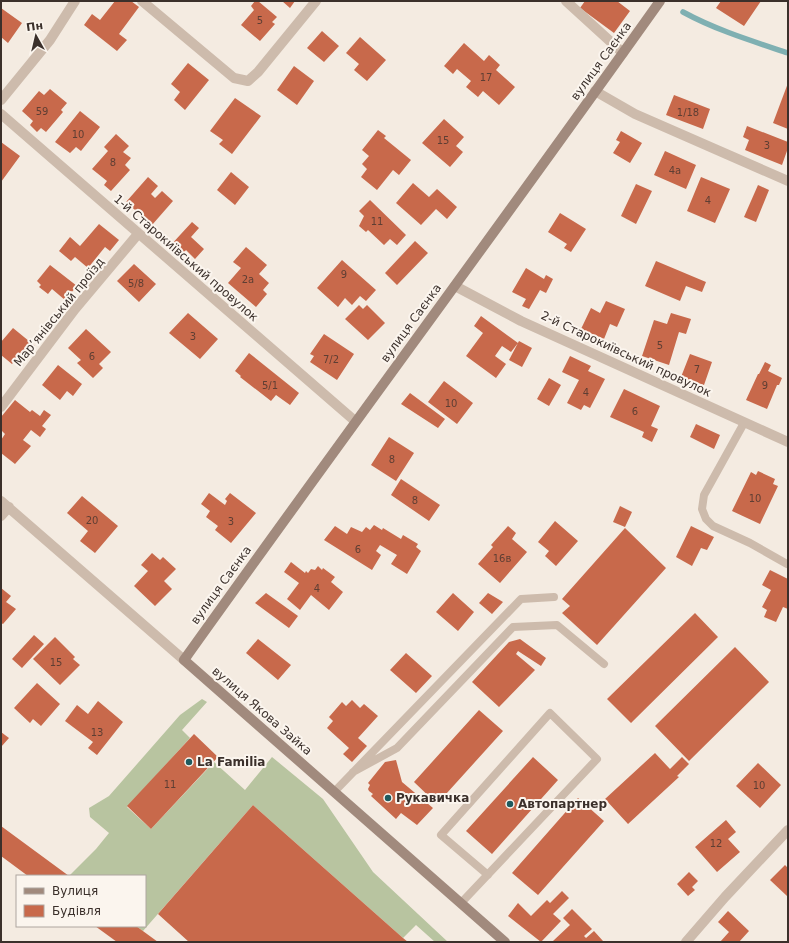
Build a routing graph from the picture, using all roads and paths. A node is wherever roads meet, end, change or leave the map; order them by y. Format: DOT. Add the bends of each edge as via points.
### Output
graph roads {
  1 [pos="74,1"];
  2 [pos="142,1"];
  3 [pos="316,1"];
  4 [pos="566,1"];
  5 [pos="660,1"];
  6 [pos="623,52"];
  7 [pos="595,91"];
  8 [pos="1,100"];
  9 [pos="1,114"];
  10 [pos="788,181"];
  11 [pos="138,234"];
  12 [pos="455,286"];
  13 [pos="1,406"];
  14 [pos="355,421"];
  15 [pos="744,423"];
  16 [pos="788,442"];
  17 [pos="5,504"];
  18 [pos="1,516"];
  19 [pos="787,564"];
  20 [pos="554,597"];
  21 [pos="184,660"];
  22 [pos="604,664"];
  23 [pos="353,772"];
  24 [pos="334,792"];
  25 [pos="788,830"];
  26 [pos="488,875"];
  27 [pos="461,903"];
  28 [pos="505,942"];
  29 [pos="686,942"];
  1 -- 8 [label="street" via="50,40"];
  2 -- 3 [label="street" via="234,78 248,81"];
  4 -- 6 [label="street"];
  5 -- 6 [label="street, вулиця Саєнка"];
  6 -- 7 [label="street, вулиця Саєнка"];
  7 -- 10 [label="street" via="636,114"];
  7 -- 12 [label="street, вулиця Саєнка"];
  9 -- 11 [label="street, 1-й Старокиївський провулок"];
  11 -- 13 [label="street, Марʼянівський проїзд" via="74,309"];
  11 -- 14 [label="street, 1-й Старокиївський провулок"];
  12 -- 14 [label="street, вулиця Саєнка"];
  12 -- 15 [label="street, 2-й Старокиївський провулок" via="521,321"];
  14 -- 21 [label="street, вулиця Саєнка"];
  15 -- 16 [label="street, 2-й Старокиївський провулок"];
  15 -- 19 [label="lane" via="704,495 702,509 706,519 713,526"];
  17 -- 18 [label="street"];
  17 -- 21 [label="street, вулиця Якова Зайка"];
  20 -- 23 [label="lane" via="521,599"];
  21 -- 24 [label="street, вулиця Якова Зайка"];
  22 -- 23 [label="lane" via="557,625 513,627 397,748"];
  23 -- 24 [label="lane"];
  24 -- 27 [label="street, вулиця Якова Зайка"];
  25 -- 29 [label="street"];
  26 -- 26 [label="lane" via="597,759 550,713 441,835"];
  26 -- 27 [label="lane"];
  27 -- 28 [label="street, вулиця Якова Зайка"];
}
